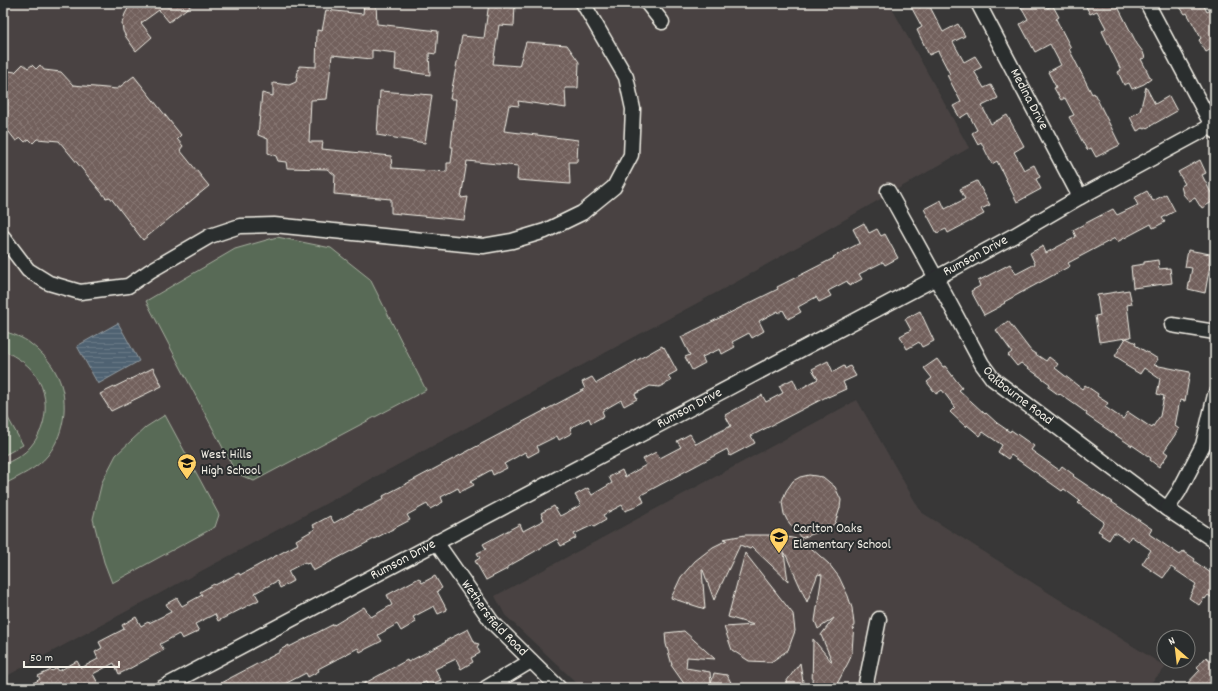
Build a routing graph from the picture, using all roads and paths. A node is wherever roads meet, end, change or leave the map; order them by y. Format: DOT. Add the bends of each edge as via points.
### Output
graph roads {
  1 [pos="583,3"];
  2 [pos="647,3"];
  3 [pos="978,3"];
  4 [pos="1147,3"];
  5 [pos="662,22"];
  6 [pos="1214,127"];
  7 [pos="888,191"];
  8 [pos="1080,197"];
  9 [pos="3,237"];
  10 [pos="936,278"];
  11 [pos="1172,325"];
  12 [pos="1215,332"];
  13 [pos="1215,395"];
  14 [pos="1167,509"];
  15 [pos="1215,541"];
  16 [pos="436,542"];
  17 [pos="879,619"];
  18 [pos="531,661"];
  19 [pos="162,688"];
  20 [pos="486,688"];
  21 [pos="559,688"];
  22 [pos="865,688"];
  1 -- 9 [label="street" via="626,77 633,109 631,155 614,187 582,213 545,231 483,246 274,225 240,226 210,236 128,286 80,292 49,283 28,270"];
  2 -- 5 [label="street"];
  3 -- 8 [label="street, Medina Drive"];
  4 -- 6 [label="street"];
  6 -- 8 [label="street, Rumson Drive"];
  7 -- 10 [label="street, Oakbourne Road"];
  8 -- 10 [label="street, Rumson Drive"];
  10 -- 14 [label="street, Oakbourne Road" via="982,364 993,379"];
  10 -- 16 [label="street, Rumson Drive"];
  11 -- 12 [label="street"];
  13 -- 14 [label="street" via="1203,445 1179,492"];
  14 -- 15 [label="street, Oakbourne Road"];
  16 -- 18 [label="street, Wethersfield Road" via="492,622"];
  16 -- 19 [label="street, Rumson Drive"];
  17 -- 22 [label="street"];
  18 -- 20 [label="street"];
  18 -- 21 [label="street, Wethersfield Road"];
}
